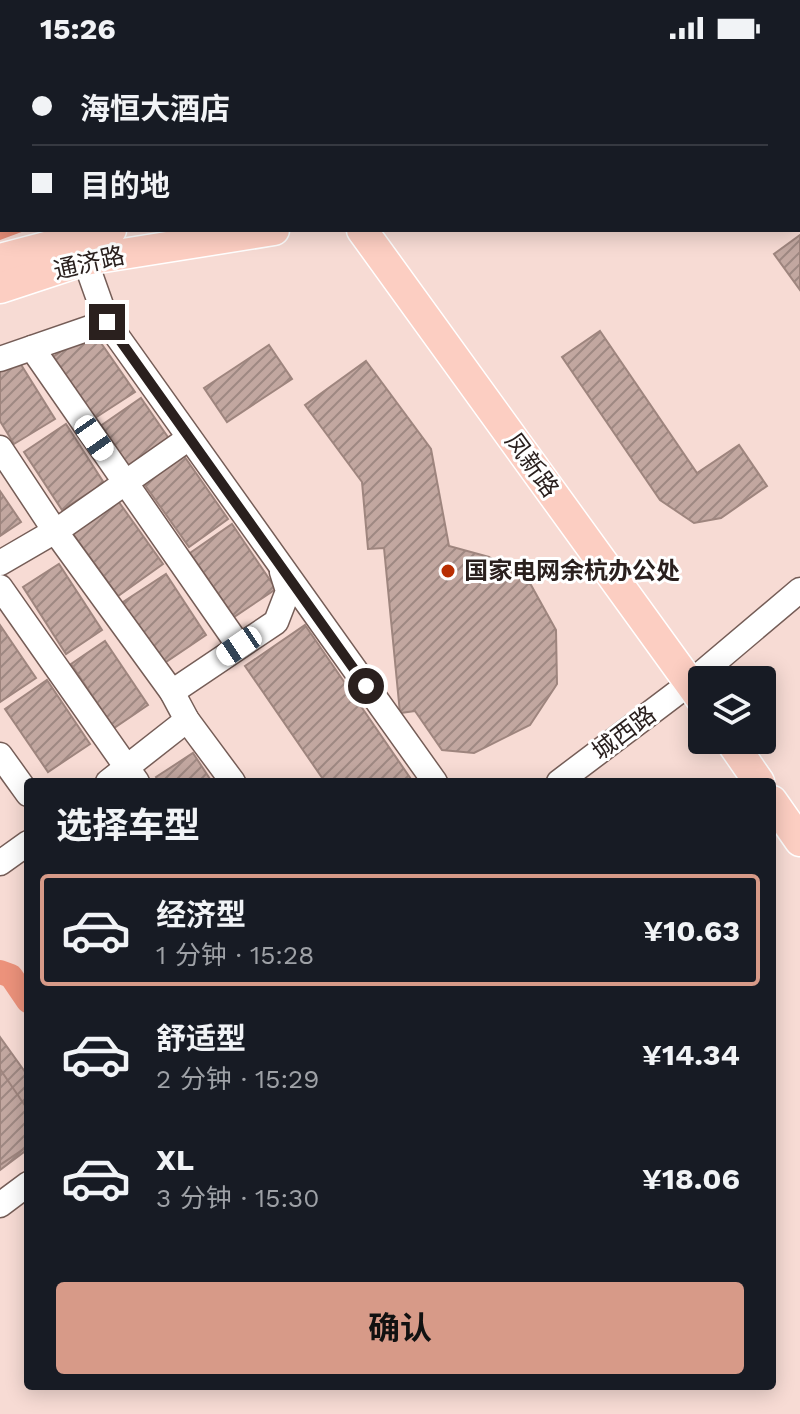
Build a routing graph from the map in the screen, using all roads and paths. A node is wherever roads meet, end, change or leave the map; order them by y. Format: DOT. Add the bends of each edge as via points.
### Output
graph roads {
  1 [pos="103,232"];
  2 [pos="261,232"];
  3 [pos="363,232"];
  4 [pos="0,259"];
  5 [pos="85,260"];
  6 [pos="0,288"];
  7 [pos="107,322"];
  8 [pos="32,348"];
  9 [pos="0,359"];
  10 [pos="189,438"];
  11 [pos="0,448"];
  12 [pos="125,483"];
  13 [pos="55,531"];
  14 [pos="0,563"];
  15 [pos="280,566"];
  16 [pos="0,587"];
  17 [pos="800,590"];
  18 [pos="239,646"];
  19 [pos="722,666"];
  20 [pos="688,680"];
  21 [pos="172,692"];
  22 [pos="688,696"];
  23 [pos="187,720"];
  24 [pos="740,754"];
  25 [pos="0,755"];
  26 [pos="124,777"];
  27 [pos="230,778"];
  28 [pos="432,778"];
  29 [pos="565,778"];
  30 [pos="756,778"];
  31 [pos="24,788"];
  32 [pos="776,807"];
  33 [pos="800,841"];
  34 [pos="24,846"];
  35 [pos="0,863"];
  36 [pos="24,1187"];
  37 [pos="0,1205"];
  1 -- 4 [label="main road, 通济路"];
  2 -- 5 [label="main road, 通济路"];
  3 -- 20 [label="main road, 凤新路"];
  5 -- 6 [label="main road, 通济路"];
  5 -- 7 [label="street"];
  7 -- 8 [label="street"];
  7 -- 10 [label="street"];
  8 -- 9 [label="street"];
  8 -- 12 [label="street"];
  10 -- 12 [label="street"];
  10 -- 15 [label="street"];
  11 -- 13 [label="street"];
  12 -- 13 [label="street"];
  12 -- 18 [label="street"];
  13 -- 14 [label="street"];
  13 -- 21 [label="street"];
  15 -- 18 [label="street" via="288,591 276,622"];
  15 -- 28 [label="street"];
  16 -- 26 [label="street"];
  17 -- 19 [label="street, 城西路"];
  18 -- 21 [label="street"];
  21 -- 23 [label="street"];
  22 -- 29 [label="street, 城西路"];
  23 -- 26 [label="street"];
  23 -- 27 [label="street"];
  24 -- 30 [label="main road"];
  25 -- 31 [label="street"];
  32 -- 33 [label="main road"];
  34 -- 35 [label="street"];
  36 -- 37 [label="street"];
}
